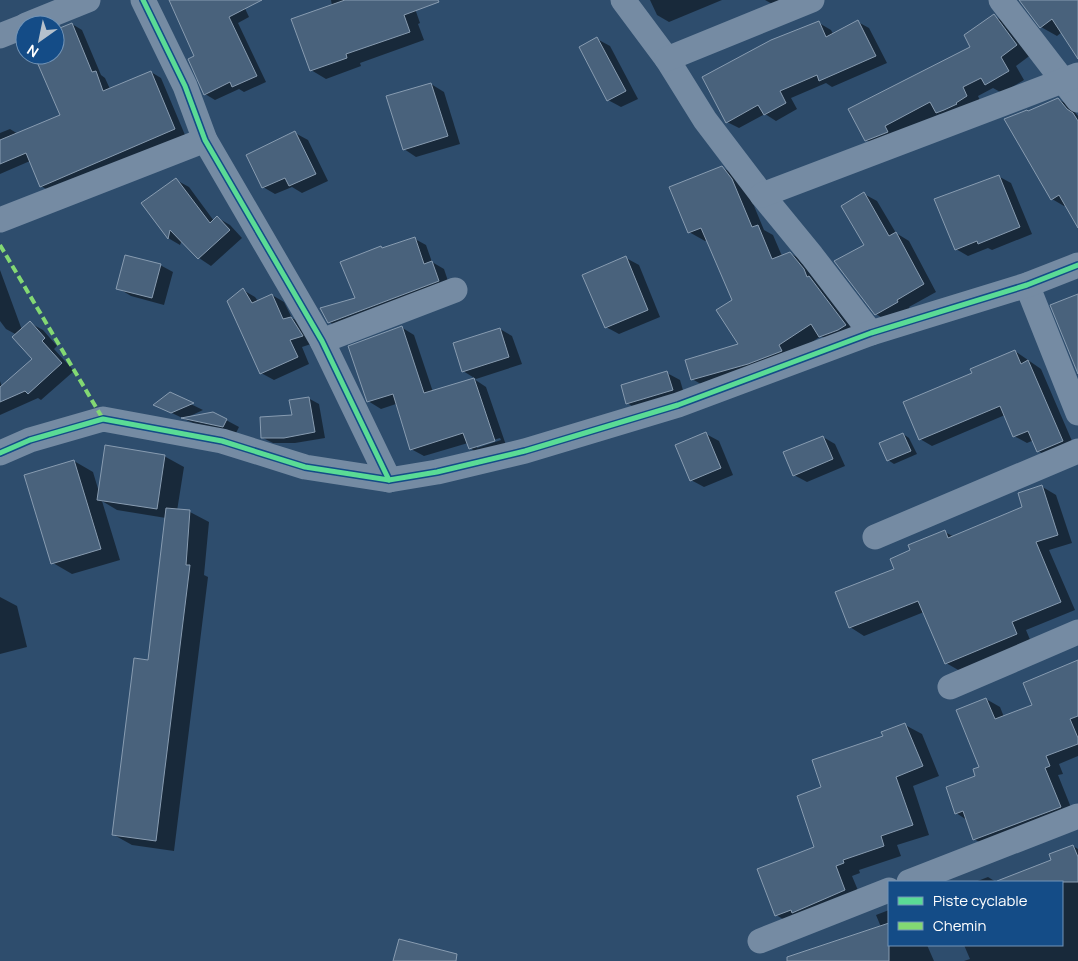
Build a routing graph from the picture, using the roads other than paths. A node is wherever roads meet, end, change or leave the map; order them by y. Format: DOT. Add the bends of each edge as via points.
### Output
graph roads {
  1 [pos="88,0"];
  2 [pos="143,0"];
  3 [pos="622,0"];
  4 [pos="812,0"];
  5 [pos="1001,0"];
  6 [pos="51,15"];
  7 [pos="15,30"];
  8 [pos="0,36"];
  9 [pos="667,59"];
  10 [pos="1070,78"];
  11 [pos="1078,100"];
  12 [pos="205,140"];
  13 [pos="762,195"];
  14 [pos="0,220"];
  15 [pos="1078,265"];
  16 [pos="1027,285"];
  17 [pos="455,290"];
  18 [pos="871,333"];
  19 [pos="322,341"];
  20 [pos="1078,413"];
  21 [pos="1078,450"];
  22 [pos="0,453"];
  23 [pos="389,480"];
  24 [pos="875,537"];
  25 [pos="1078,632"];
  26 [pos="950,687"];
  27 [pos="1078,816"];
  28 [pos="912,881"];
  29 [pos="888,890"];
  30 [pos="760,941"];
  1 -- 6 [label="street"];
  2 -- 12 [label="street" via="185,86"];
  3 -- 9 [label="street"];
  4 -- 9 [label="street"];
  5 -- 10 [label="street"];
  7 -- 8 [label="street"];
  9 -- 13 [label="street" via="705,120"];
  10 -- 11 [label="street"];
  10 -- 13 [label="street"];
  12 -- 14 [label="street"];
  12 -- 19 [label="street"];
  13 -- 18 [label="street"];
  15 -- 16 [label="street"];
  16 -- 18 [label="street"];
  16 -- 20 [label="street"];
  17 -- 19 [label="street"];
  18 -- 23 [label="street" via="678,405 525,451"];
  19 -- 23 [label="street"];
  21 -- 24 [label="street"];
  22 -- 23 [label="street" via="30,440 103,420 222,441 305,467"];
  25 -- 26 [label="street"];
  27 -- 28 [label="street"];
  29 -- 30 [label="street"];
}
